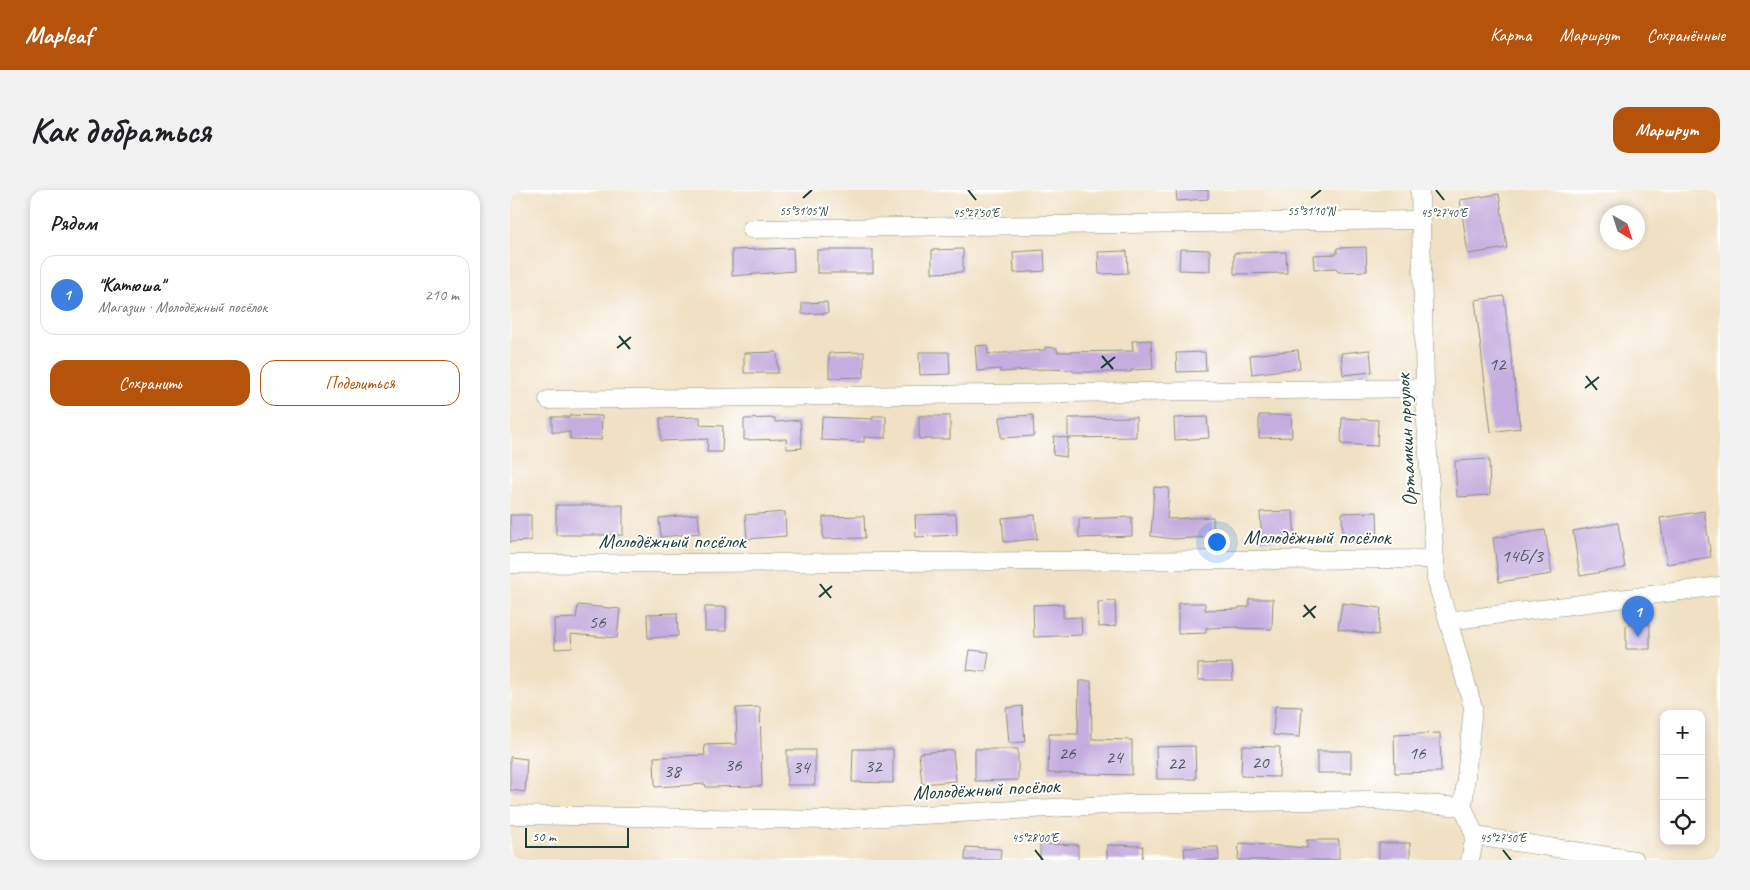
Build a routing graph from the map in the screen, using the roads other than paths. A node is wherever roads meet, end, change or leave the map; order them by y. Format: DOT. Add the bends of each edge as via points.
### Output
graph roads {
  1 [pos="1420,190"];
  2 [pos="1420,220"];
  3 [pos="751,229"];
  4 [pos="1425,388"];
  5 [pos="548,400"];
  6 [pos="1435,559"];
  7 [pos="510,564"];
  8 [pos="1720,586"];
  9 [pos="1448,621"];
  10 [pos="1463,807"];
  11 [pos="510,815"];
  12 [pos="1475,836"];
  13 [pos="1470,860"];
  14 [pos="1635,860"];
  1 -- 2 [label="street, Ортамкин проулок"];
  2 -- 3 [label="street"];
  2 -- 4 [label="street, Ортамкин проулок"];
  4 -- 5 [label="street"];
  4 -- 6 [label="street, Ортамкин проулок"];
  6 -- 7 [label="street, Молодёжный посёлок"];
  6 -- 9 [label="street, Ортамкин проулок" via="1436,580"];
  8 -- 9 [label="street"];
  9 -- 10 [label="street, Ортамкин проулок" via="1473,707"];
  10 -- 11 [label="street, Молодёжный посёлок" via="1372,800 1126,804 828,820"];
  10 -- 12 [label="street, Ортамкин проулок"];
  12 -- 13 [label="street"];
  12 -- 14 [label="street"];
}
